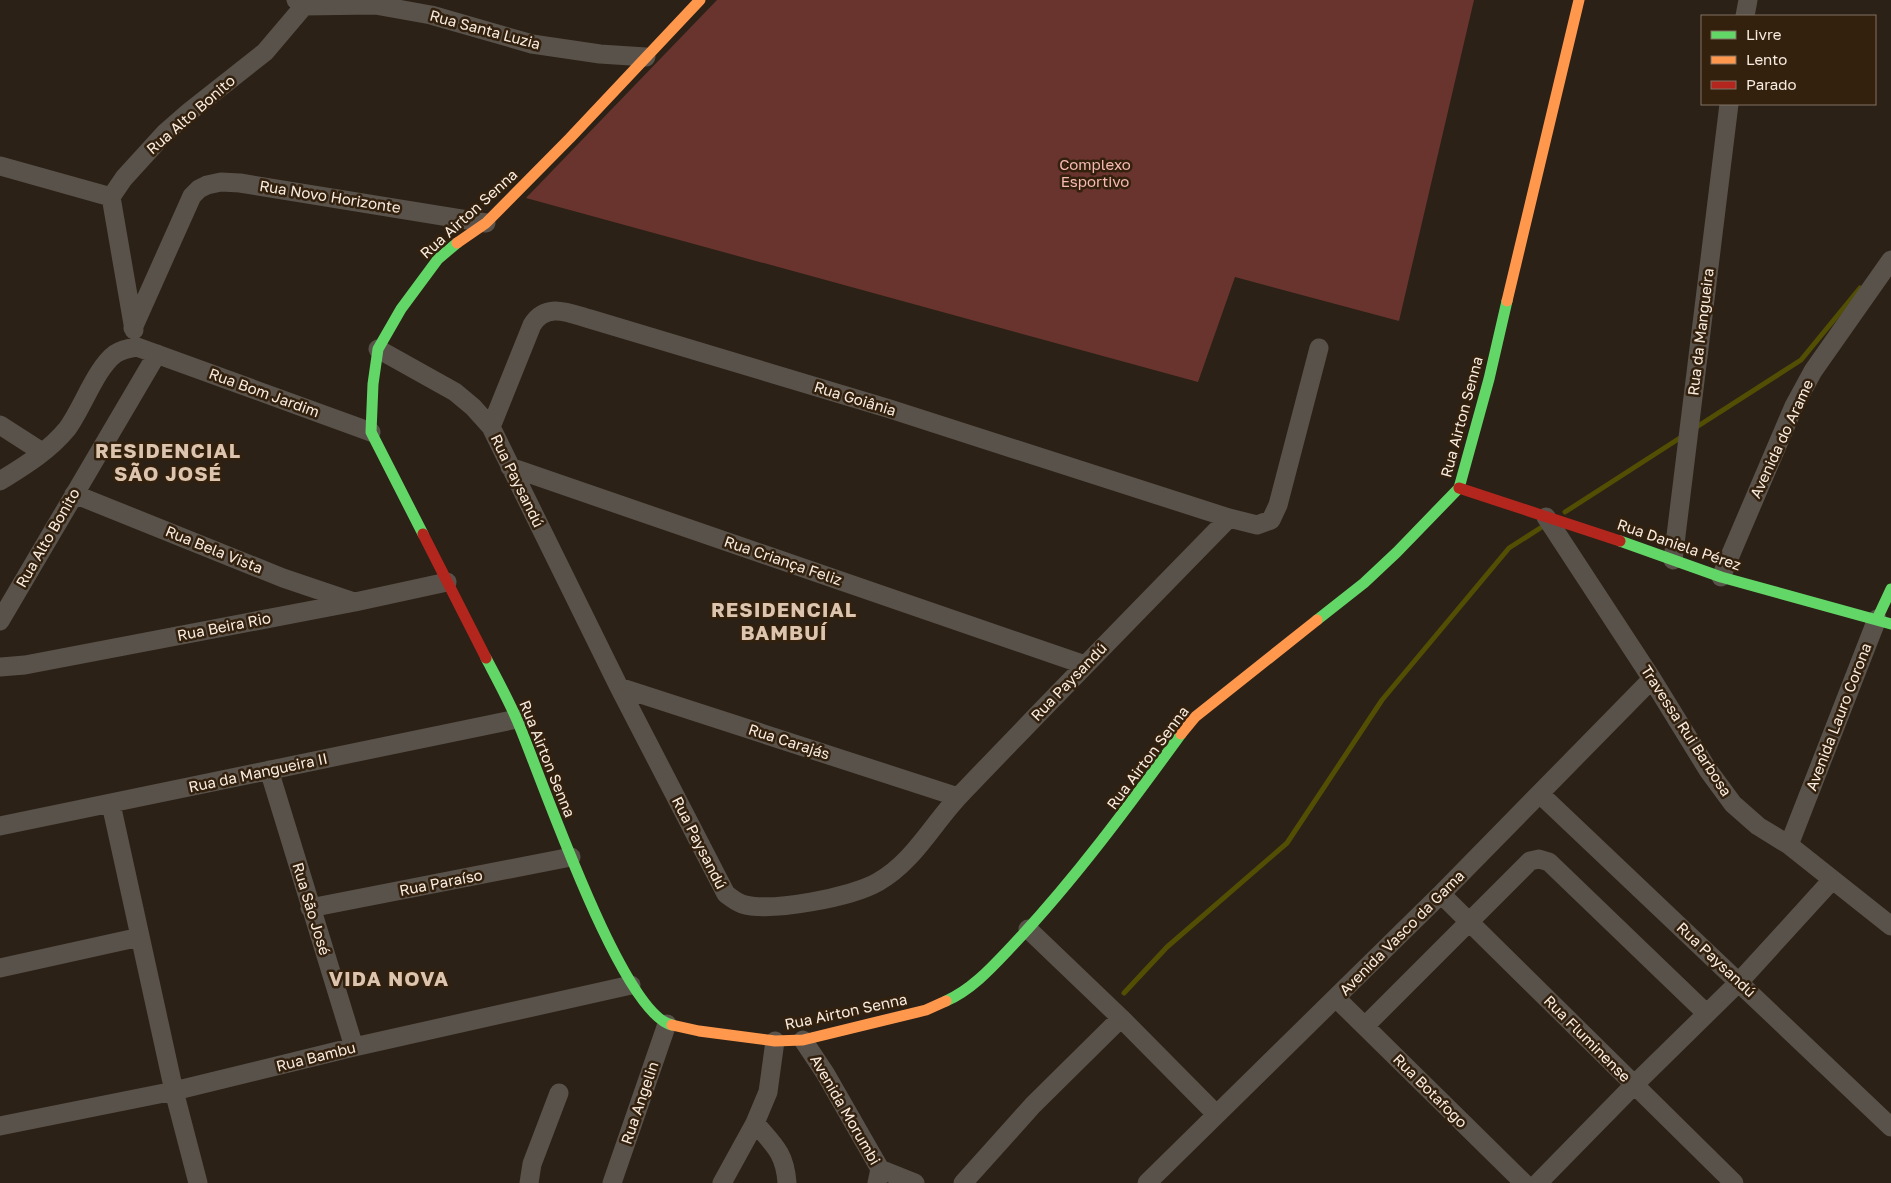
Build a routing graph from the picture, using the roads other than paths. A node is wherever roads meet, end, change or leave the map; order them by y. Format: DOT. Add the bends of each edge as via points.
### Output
graph roads {
  1 [pos="700,0"];
  2 [pos="1579,0"];
  3 [pos="1748,0"];
  4 [pos="300,3"];
  5 [pos="1744,15"];
  6 [pos="646,56"];
  7 [pos="1729,105"];
  8 [pos="0,166"];
  9 [pos="111,197"];
  10 [pos="486,223"];
  11 [pos="1891,260"];
  12 [pos="134,328"];
  13 [pos="137,347"];
  14 [pos="1318,348"];
  15 [pos="378,349"];
  16 [pos="157,354"];
  17 [pos="0,425"];
  18 [pos="491,427"];
  19 [pos="371,432"];
  20 [pos="42,452"];
  21 [pos="510,467"];
  22 [pos="0,481"];
  23 [pos="1458,488"];
  24 [pos="74,494"];
  25 [pos="1229,518"];
  26 [pos="1552,521"];
  27 [pos="1674,560"];
  28 [pos="1721,577"];
  29 [pos="447,582"];
  30 [pos="1891,589"];
  31 [pos="355,602"];
  32 [pos="0,620"];
  33 [pos="1884,622"];
  34 [pos="1085,665"];
  35 [pos="0,667"];
  36 [pos="1652,679"];
  37 [pos="619,687"];
  38 [pos="517,719"];
  39 [pos="269,770"];
  40 [pos="1540,794"];
  41 [pos="958,796"];
  42 [pos="111,804"];
  43 [pos="0,826"];
  44 [pos="1789,845"];
  45 [pos="571,857"];
  46 [pos="1832,880"];
  47 [pos="1441,894"];
  48 [pos="310,908"];
  49 [pos="1469,921"];
  50 [pos="1891,926"];
  51 [pos="1028,929"];
  52 [pos="140,937"];
  53 [pos="0,968"];
  54 [pos="1738,982"];
  55 [pos="631,985"];
  56 [pos="1336,998"];
  57 [pos="1706,1013"];
  58 [pos="1121,1018"];
  59 [pos="667,1024"];
  60 [pos="1364,1026"];
  61 [pos="803,1040"];
  62 [pos="775,1041"];
  63 [pos="354,1047"];
  64 [pos="1634,1085"];
  65 [pos="174,1091"];
  66 [pos="559,1093"];
  67 [pos="1216,1114"];
  68 [pos="755,1123"];
  69 [pos="0,1126"];
  70 [pos="1891,1127"];
  71 [pos="878,1176"];
  72 [pos="532,1182"];
  73 [pos="198,1183"];
  74 [pos="612,1183"];
  75 [pos="722,1183"];
  76 [pos="788,1183"];
  77 [pos="915,1183"];
  78 [pos="963,1183"];
  79 [pos="1147,1183"];
  80 [pos="1524,1183"];
  81 [pos="1538,1183"];
  82 [pos="1734,1183"];
  1 -- 6 [label="street, Rua Airton Senna"];
  2 -- 23 [label="street, Rua Airton Senna" via="1488,379"];
  3 -- 5 [label="street"];
  4 -- 6 [label="street, Rua Santa Luzia" via="375,5 431,15 532,44 600,54"];
  4 -- 9 [label="street, Rua Alto Bonito" via="265,52 165,133"];
  6 -- 10 [label="street, Rua Airton Senna"];
  7 -- 27 [label="street, Rua da Mangueira"];
  8 -- 9 [label="street"];
  9 -- 12 [label="street"];
  10 -- 12 [label="street, Rua Novo Horizonte" via="240,183 207,185 192,196"];
  10 -- 15 [label="street, Rua Airton Senna" via="438,259 400,309"];
  11 -- 28 [label="street, Avenida do Arame" via="1813,371 1794,406"];
  12 -- 13 [label="street"];
  13 -- 16 [label="street, Rua Bom Jardim"];
  13 -- 20 [label="street" via="115,354 67,428"];
  14 -- 25 [label="street, Rua Goiânia" via="1278,505 1271,520 1257,525"];
  15 -- 18 [label="street, Rua Paysandú" via="455,392"];
  15 -- 19 [label="street, Rua Airton Senna"];
  16 -- 19 [label="street, Rua Bom Jardim"];
  16 -- 24 [label="street, Rua Alto Bonito"];
  17 -- 20 [label="street"];
  18 -- 21 [label="street, Rua Paysandú"];
  18 -- 25 [label="street, Rua Goiânia" via="532,324 543,312 552,311 590,319 871,404"];
  19 -- 29 [label="street, Rua Airton Senna"];
  20 -- 22 [label="street"];
  21 -- 34 [label="street, Rua Criança Feliz"];
  21 -- 37 [label="street, Rua Paysandú"];
  23 -- 26 [label="street, Rua Daniela Pérez"];
  23 -- 51 [label="street, Rua Airton Senna" via="1364,583 1195,718 1106,837"];
  24 -- 31 [label="street, Rua Bela Vista" via="283,578"];
  24 -- 32 [label="street, Rua Alto Bonito"];
  25 -- 34 [label="street, Rua Paysandú"];
  26 -- 27 [label="street, Rua Daniela Pérez"];
  26 -- 36 [label="street, Travessa Rui Barbosa"];
  27 -- 28 [label="street, Rua Daniela Pérez"];
  28 -- 33 [label="street, Rua Daniela Pérez"];
  29 -- 31 [label="street, Rua Beira Rio"];
  29 -- 38 [label="street, Rua Airton Senna"];
  30 -- 33 [label="street, Avenida Lauro Corona"];
  31 -- 35 [label="street, Rua Beira Rio" via="25,665"];
  33 -- 44 [label="street, Avenida Lauro Corona"];
  34 -- 41 [label="street, Rua Paysandú"];
  36 -- 40 [label="street, Avenida Vasco da Gama"];
  36 -- 44 [label="street, Travessa Rui Barbosa" via="1733,804 1758,826"];
  37 -- 41 [label="street, Rua Carajás"];
  37 -- 41 [label="street, Rua Paysandú" via="726,894 741,904 764,907 804,903 856,892 878,882 902,865"];
  38 -- 39 [label="street, Rua da Mangueira II"];
  38 -- 45 [label="street, Rua Airton Senna"];
  39 -- 42 [label="street, Rua da Mangueira II"];
  39 -- 48 [label="street, Rua São José"];
  40 -- 47 [label="street, Avenida Vasco da Gama"];
  40 -- 54 [label="street, Rua Paysandú"];
  42 -- 43 [label="street, Rua da Mangueira II"];
  42 -- 52 [label="street"];
  44 -- 46 [label="street, Travessa Rui Barbosa"];
  45 -- 48 [label="street, Rua Paraíso"];
  45 -- 55 [label="street, Rua Airton Senna"];
  46 -- 50 [label="street, Travessa Rui Barbosa"];
  46 -- 54 [label="street"];
  47 -- 49 [label="street, Rua Fluminense"];
  47 -- 56 [label="street, Avenida Vasco da Gama"];
  48 -- 63 [label="street, Rua São José"];
  49 -- 57 [label="street" via="1530,861 1549,862"];
  49 -- 60 [label="street"];
  49 -- 64 [label="street, Rua Fluminense"];
  51 -- 58 [label="street"];
  51 -- 61 [label="street, Rua Airton Senna" via="958,996 926,1010"];
  52 -- 53 [label="street"];
  52 -- 65 [label="street"];
  54 -- 57 [label="street"];
  54 -- 70 [label="street, Rua Paysandú"];
  55 -- 59 [label="street, Rua Airton Senna" via="648,1008"];
  55 -- 63 [label="street, Rua Bambu"];
  56 -- 60 [label="street, Rua Botafogo"];
  56 -- 67 [label="street, Avenida Vasco da Gama"];
  57 -- 64 [label="street"];
  58 -- 67 [label="street"];
  58 -- 78 [label="street" via="1033,1105"];
  59 -- 62 [label="street, Rua Airton Senna"];
  59 -- 74 [label="street, Rua Angelin"];
  60 -- 80 [label="street, Rua Botafogo"];
  61 -- 62 [label="street, Rua Airton Senna"];
  61 -- 71 [label="street, Avenida Morumbi" via="825,1073"];
  62 -- 68 [label="street" via="768,1092"];
  63 -- 65 [label="street, Rua Bambu"];
  64 -- 81 [label="street"];
  64 -- 82 [label="street, Rua Fluminense"];
  65 -- 69 [label="street, Rua Bambu"];
  65 -- 73 [label="street"];
  66 -- 72 [label="street" via="532,1164"];
  67 -- 79 [label="street, Avenida Vasco da Gama"];
  68 -- 75 [label="street"];
  68 -- 76 [label="street" via="779,1150"];
  71 -- 77 [label="street"];
}
